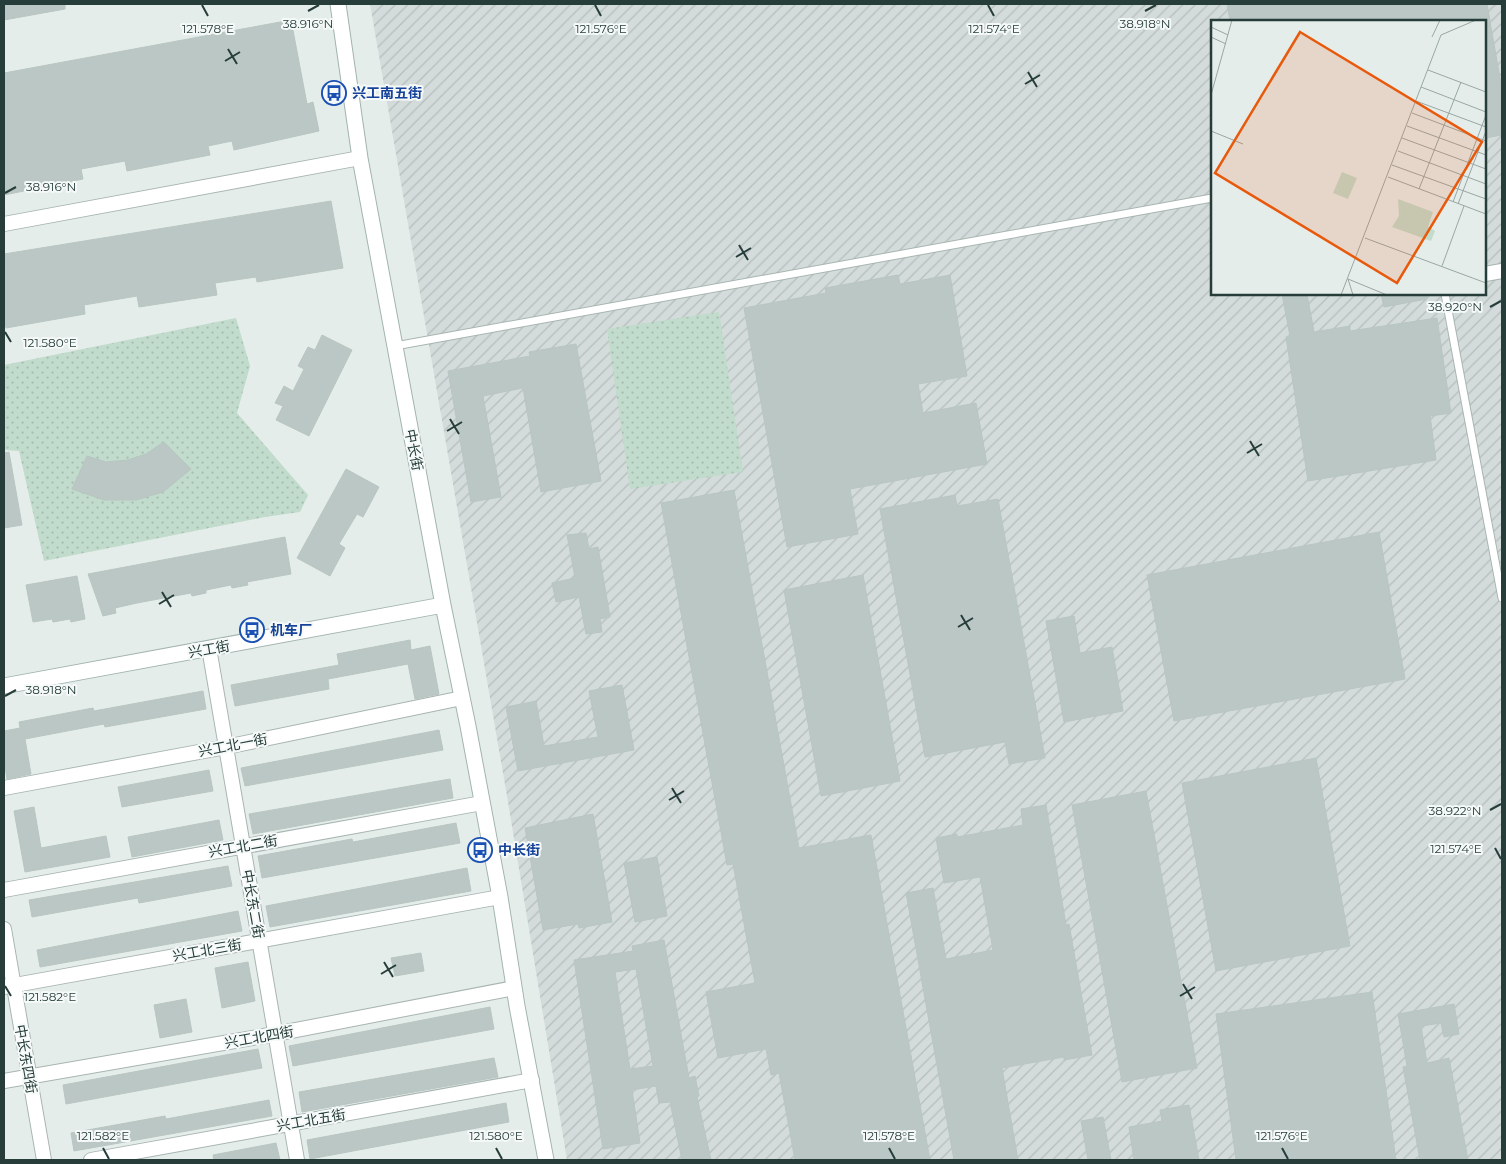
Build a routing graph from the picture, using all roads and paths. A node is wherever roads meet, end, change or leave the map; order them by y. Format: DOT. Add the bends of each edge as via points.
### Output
graph roads {
  1 [pos="338,4"];
  2 [pos="360,158"];
  3 [pos="1211,198"];
  4 [pos="4,224"];
  5 [pos="1502,271"];
  6 [pos="1486,274"];
  7 [pos="1445,295"];
  8 [pos="395,346"];
  9 [pos="1502,598"];
  10 [pos="443,605"];
  11 [pos="209,648"];
  12 [pos="4,686"];
  13 [pos="462,698"];
  14 [pos="226,747"];
  15 [pos="4,788"];
  16 [pos="482,803"];
  17 [pos="243,846"];
  18 [pos="4,890"];
  19 [pos="500,897"];
  20 [pos="4,929"];
  21 [pos="259,941"];
  22 [pos="9,986"];
  23 [pos="514,988"];
  24 [pos="275,1034"];
  25 [pos="29,1076"];
  26 [pos="532,1080"];
  27 [pos="4,1081"];
  28 [pos="291,1124"];
  29 [pos="44,1160"];
  30 [pos="91,1160"];
  31 [pos="297,1160"];
  32 [pos="546,1160"];
  1 -- 2 [label="street, 中长街"];
  2 -- 4 [label="street"];
  2 -- 8 [label="street, 中长街"];
  3 -- 8 [label="lane"];
  5 -- 6 [label="street"];
  7 -- 9 [label="lane"];
  8 -- 10 [label="street, 中长街"];
  10 -- 11 [label="street, 兴工街"];
  10 -- 13 [label="street, 中长街"];
  11 -- 12 [label="street, 兴工街"];
  11 -- 14 [label="street, 中长东二街"];
  13 -- 14 [label="street, 兴工北一街"];
  13 -- 16 [label="street, 中长街"];
  14 -- 15 [label="street, 兴工北一街"];
  14 -- 17 [label="street, 中长东二街"];
  16 -- 17 [label="street, 兴工北二街"];
  16 -- 19 [label="street, 中长街"];
  17 -- 18 [label="street, 兴工北二街"];
  17 -- 21 [label="street, 中长东二街"];
  19 -- 21 [label="street, 兴工北三街"];
  19 -- 23 [label="street, 中长街"];
  20 -- 22 [label="street, 中长东四街"];
  21 -- 22 [label="street, 兴工北三街"];
  21 -- 24 [label="street, 中长东二街"];
  22 -- 25 [label="street, 中长东四街"];
  23 -- 24 [label="street, 兴工北四街"];
  23 -- 26 [label="street, 中长街"];
  24 -- 25 [label="street, 兴工北四街"];
  24 -- 28 [label="street, 中长东二街"];
  25 -- 27 [label="street, 兴工北四街"];
  25 -- 29 [label="street, 中长东四街"];
  26 -- 28 [label="street, 兴工北五街"];
  26 -- 32 [label="street, 中长街"];
  28 -- 30 [label="street, 兴工北五街"];
  28 -- 31 [label="street, 中长东二街"];
}
